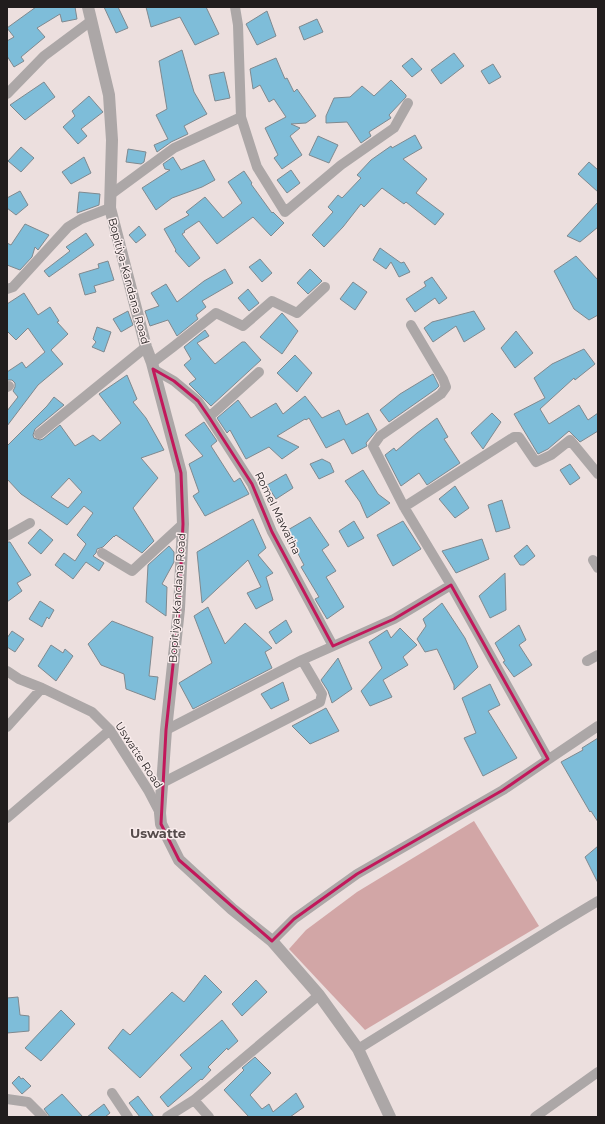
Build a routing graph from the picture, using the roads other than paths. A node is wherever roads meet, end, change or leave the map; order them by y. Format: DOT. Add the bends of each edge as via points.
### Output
graph roads {
  1 [pos="88,7"];
  2 [pos="234,7"];
  3 [pos="91,21"];
  4 [pos="7,94"];
  5 [pos="408,103"];
  6 [pos="241,117"];
  7 [pos="110,202"];
  8 [pos="325,287"];
  9 [pos="7,289"];
  10 [pos="411,325"];
  11 [pos="146,347"];
  12 [pos="153,366"];
  13 [pos="259,372"];
  14 [pos="209,417"];
  15 [pos="39,434"];
  16 [pos="598,474"];
  17 [pos="404,508"];
  18 [pos="30,524"];
  19 [pos="183,524"];
  20 [pos="7,536"];
  21 [pos="102,553"];
  22 [pos="450,585"];
  23 [pos="333,646"];
  24 [pos="598,654"];
  25 [pos="302,660"];
  26 [pos="587,661"];
  27 [pos="7,671"];
  28 [pos="42,688"];
  29 [pos="598,726"];
  30 [pos="7,727"];
  31 [pos="110,730"];
  32 [pos="166,730"];
  33 [pos="548,759"];
  34 [pos="162,783"];
  35 [pos="160,813"];
  36 [pos="7,818"];
  37 [pos="598,901"];
  38 [pos="272,941"];
  39 [pos="319,995"];
  40 [pos="358,1049"];
  41 [pos="598,1072"];
  42 [pos="112,1093"];
  43 [pos="7,1099"];
  44 [pos="194,1100"];
  45 [pos="43,1117"];
  46 [pos="128,1117"];
  47 [pos="167,1117"];
  48 [pos="209,1117"];
  49 [pos="390,1117"];
  50 [pos="535,1117"];
  1 -- 3 [label="street, Bopitiya-Kandana Road"];
  2 -- 6 [label="street" via="238,25"];
  3 -- 4 [label="street" via="44,56"];
  3 -- 7 [label="street, Bopitiya-Kandana Road" via="108,95 112,140"];
  5 -- 6 [label="street" via="394,128 342,165 285,212 257,167"];
  6 -- 7 [label="street" via="174,148"];
  7 -- 9 [label="street" via="68,227 13,287"];
  7 -- 11 [label="street, Bopitiya-Kandana Road"];
  8 -- 12 [label="street" via="297,313 272,301 243,326 216,313"];
  10 -- 17 [label="street" via="446,387 441,394 380,436 373,446"];
  11 -- 12 [label="street, Bopitiya-Kandana Road"];
  11 -- 15 [label="street"];
  12 -- 14 [label="street, Romel Mawatha" via="198,401"];
  12 -- 19 [label="street, Bopitiya-Kandana Road" via="181,473"];
  13 -- 14 [label="street"];
  14 -- 23 [label="street, Romel Mawatha" via="252,484 272,532"];
  16 -- 17 [label="street" via="570,440 551,455 536,462 519,438 514,437"];
  17 -- 22 [label="street"];
  18 -- 20 [label="street"];
  19 -- 21 [label="street" via="132,571"];
  19 -- 32 [label="street, Bopitiya-Kandana Road" via="179,609"];
  22 -- 23 [label="street" via="394,619"];
  22 -- 33 [label="street"];
  23 -- 25 [label="street"];
  24 -- 26 [label="street"];
  25 -- 32 [label="street"];
  25 -- 34 [label="street" via="322,694 320,702"];
  27 -- 28 [label="street, Uswatte Road"];
  28 -- 30 [label="street"];
  28 -- 31 [label="street, Uswatte Road" via="92,712"];
  29 -- 33 [label="street"];
  31 -- 35 [label="street, Uswatte Road"];
  31 -- 36 [label="street"];
  32 -- 34 [label="street, Bopitiya-Kandana Road"];
  33 -- 38 [label="street" via="503,790 357,874 294,918"];
  34 -- 35 [label="street, Bopitiya-Kandana Road"];
  35 -- 38 [label="street, Bopitiya-Kandana Road" via="161,824 179,860 232,909"];
  37 -- 40 [label="street"];
  38 -- 39 [label="street, Bopitiya-Kandana Road"];
  39 -- 40 [label="street, Bopitiya-Kandana Road"];
  39 -- 44 [label="street"];
  40 -- 49 [label="street, Bopitiya-Kandana Road"];
  41 -- 50 [label="street"];
  42 -- 46 [label="street"];
  43 -- 45 [label="street" via="28,1102"];
  44 -- 47 [label="street"];
  44 -- 48 [label="street"];
}
